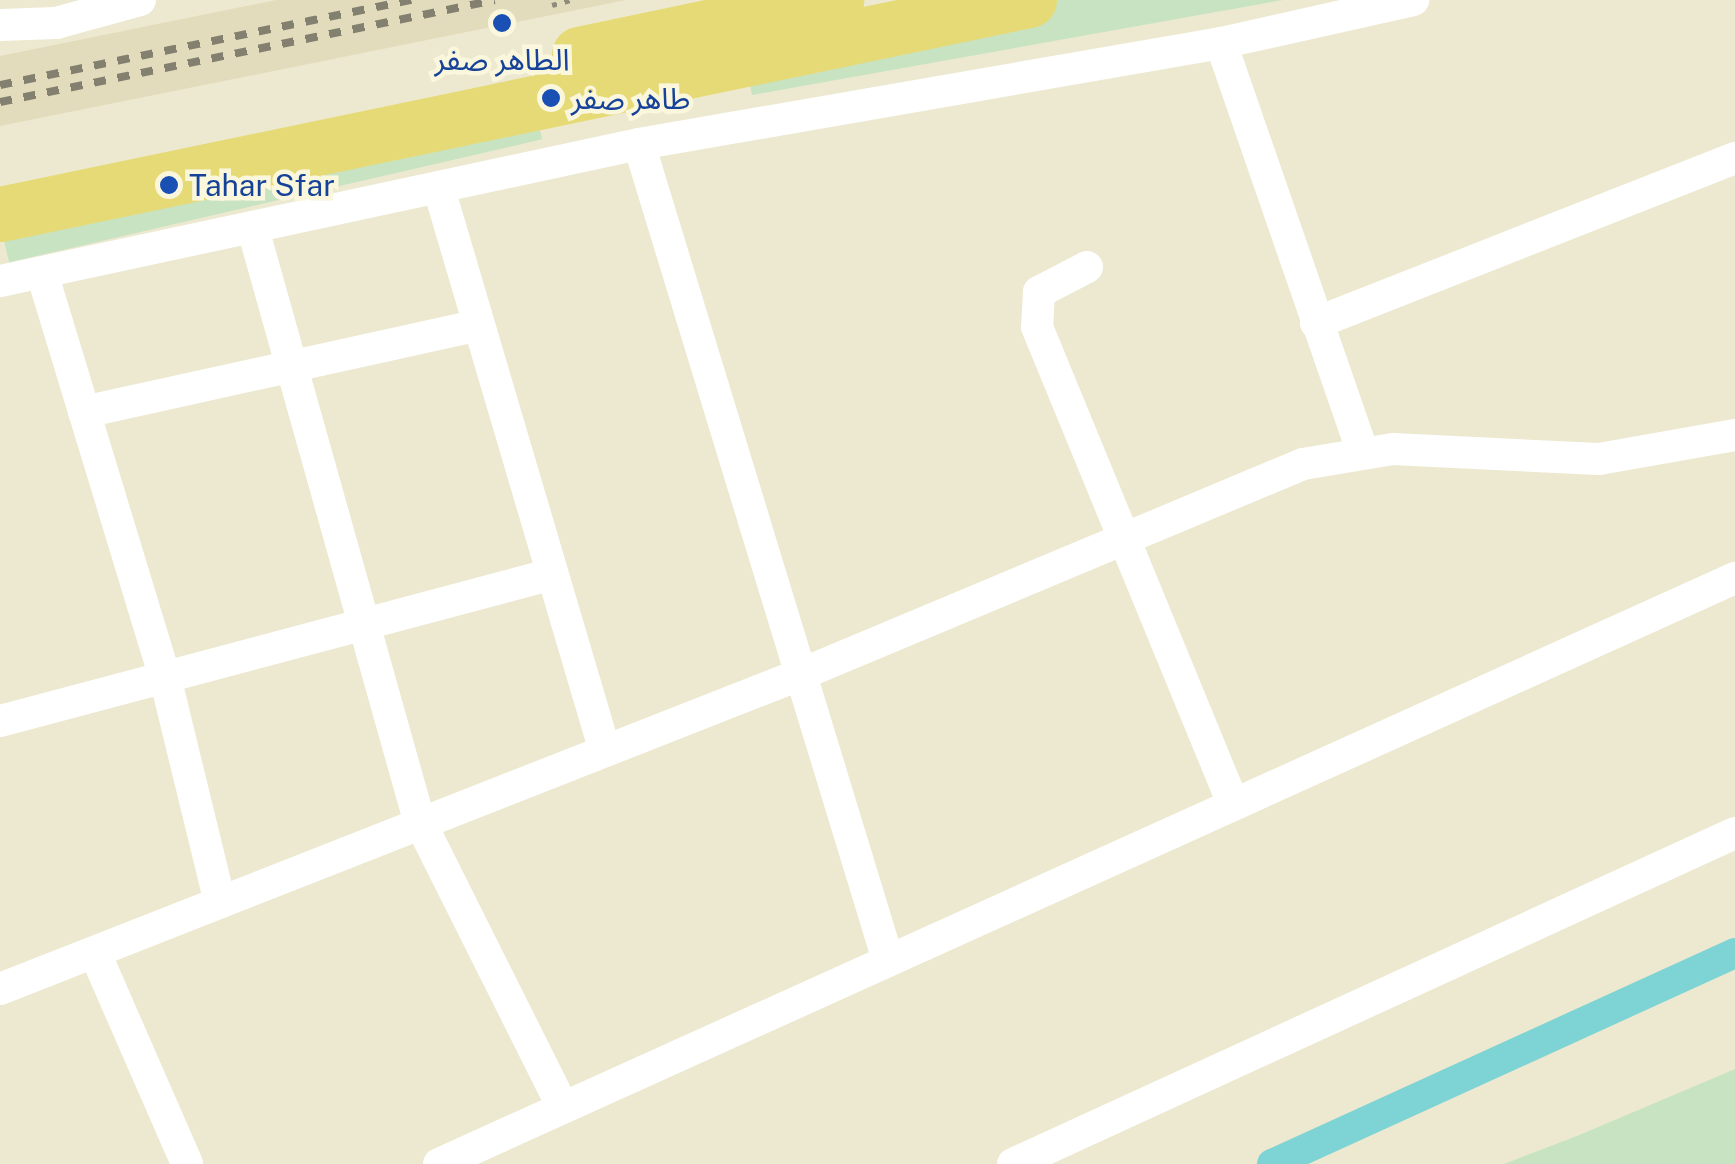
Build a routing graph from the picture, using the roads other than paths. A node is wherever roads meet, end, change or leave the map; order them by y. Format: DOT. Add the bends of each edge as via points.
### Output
graph roads {
  1 [pos="140,0"];
  2 [pos="836,0"];
  3 [pos="1029,0"];
  4 [pos="1412,0"];
  5 [pos="0,25"];
  6 [pos="1220,43"];
  7 [pos="638,144"];
  8 [pos="1735,158"];
  9 [pos="0,175"];
  10 [pos="439,189"];
  11 [pos="0,214"];
  12 [pos="252,229"];
  13 [pos="1087,266"];
  14 [pos="42,272"];
  15 [pos="0,282"];
  16 [pos="1316,323"];
  17 [pos="476,326"];
  18 [pos="290,361"];
  19 [pos="84,412"];
  20 [pos="1734,440"];
  21 [pos="1362,450"];
  22 [pos="1119,535"];
  23 [pos="550,575"];
  24 [pos="1735,578"];
  25 [pos="363,626"];
  26 [pos="804,673"];
  27 [pos="165,677"];
  28 [pos="0,721"];
  29 [pos="604,748"];
  30 [pos="1232,801"];
  31 [pos="419,820"];
  32 [pos="1735,833"];
  33 [pos="220,902"];
  34 [pos="96,954"];
  35 [pos="888,960"];
  36 [pos="0,989"];
  37 [pos="563,1107"];
  38 [pos="187,1164"];
  39 [pos="439,1164"];
  40 [pos="1013,1164"];
  1 -- 5 [label="street" via="56,23"];
  2 -- 9 [label="highway"];
  3 -- 11 [label="highway"];
  4 -- 6 [label="street"];
  6 -- 7 [label="street"];
  6 -- 16 [label="street"];
  7 -- 10 [label="street"];
  7 -- 26 [label="street"];
  8 -- 16 [label="street"];
  10 -- 12 [label="street"];
  10 -- 17 [label="street"];
  12 -- 14 [label="street"];
  12 -- 18 [label="street"];
  13 -- 22 [label="street" via="1048,284 1035,310"];
  14 -- 15 [label="street"];
  14 -- 19 [label="street"];
  16 -- 21 [label="street"];
  17 -- 18 [label="street"];
  17 -- 23 [label="street"];
  18 -- 19 [label="street"];
  18 -- 25 [label="street"];
  19 -- 27 [label="street"];
  20 -- 21 [label="street" via="1600,458"];
  21 -- 22 [label="street" via="1267,476"];
  22 -- 26 [label="street"];
  22 -- 30 [label="street"];
  23 -- 25 [label="street"];
  23 -- 29 [label="street"];
  24 -- 30 [label="street"];
  25 -- 27 [label="street"];
  25 -- 31 [label="street"];
  26 -- 29 [label="street"];
  26 -- 35 [label="street"];
  27 -- 28 [label="street"];
  27 -- 33 [label="street"];
  29 -- 31 [label="street"];
  30 -- 35 [label="street"];
  31 -- 33 [label="street"];
  31 -- 37 [label="street"];
  32 -- 40 [label="street"];
  33 -- 34 [label="street"];
  34 -- 36 [label="street"];
  34 -- 38 [label="street"];
  35 -- 37 [label="street"];
  37 -- 39 [label="street"];
}
